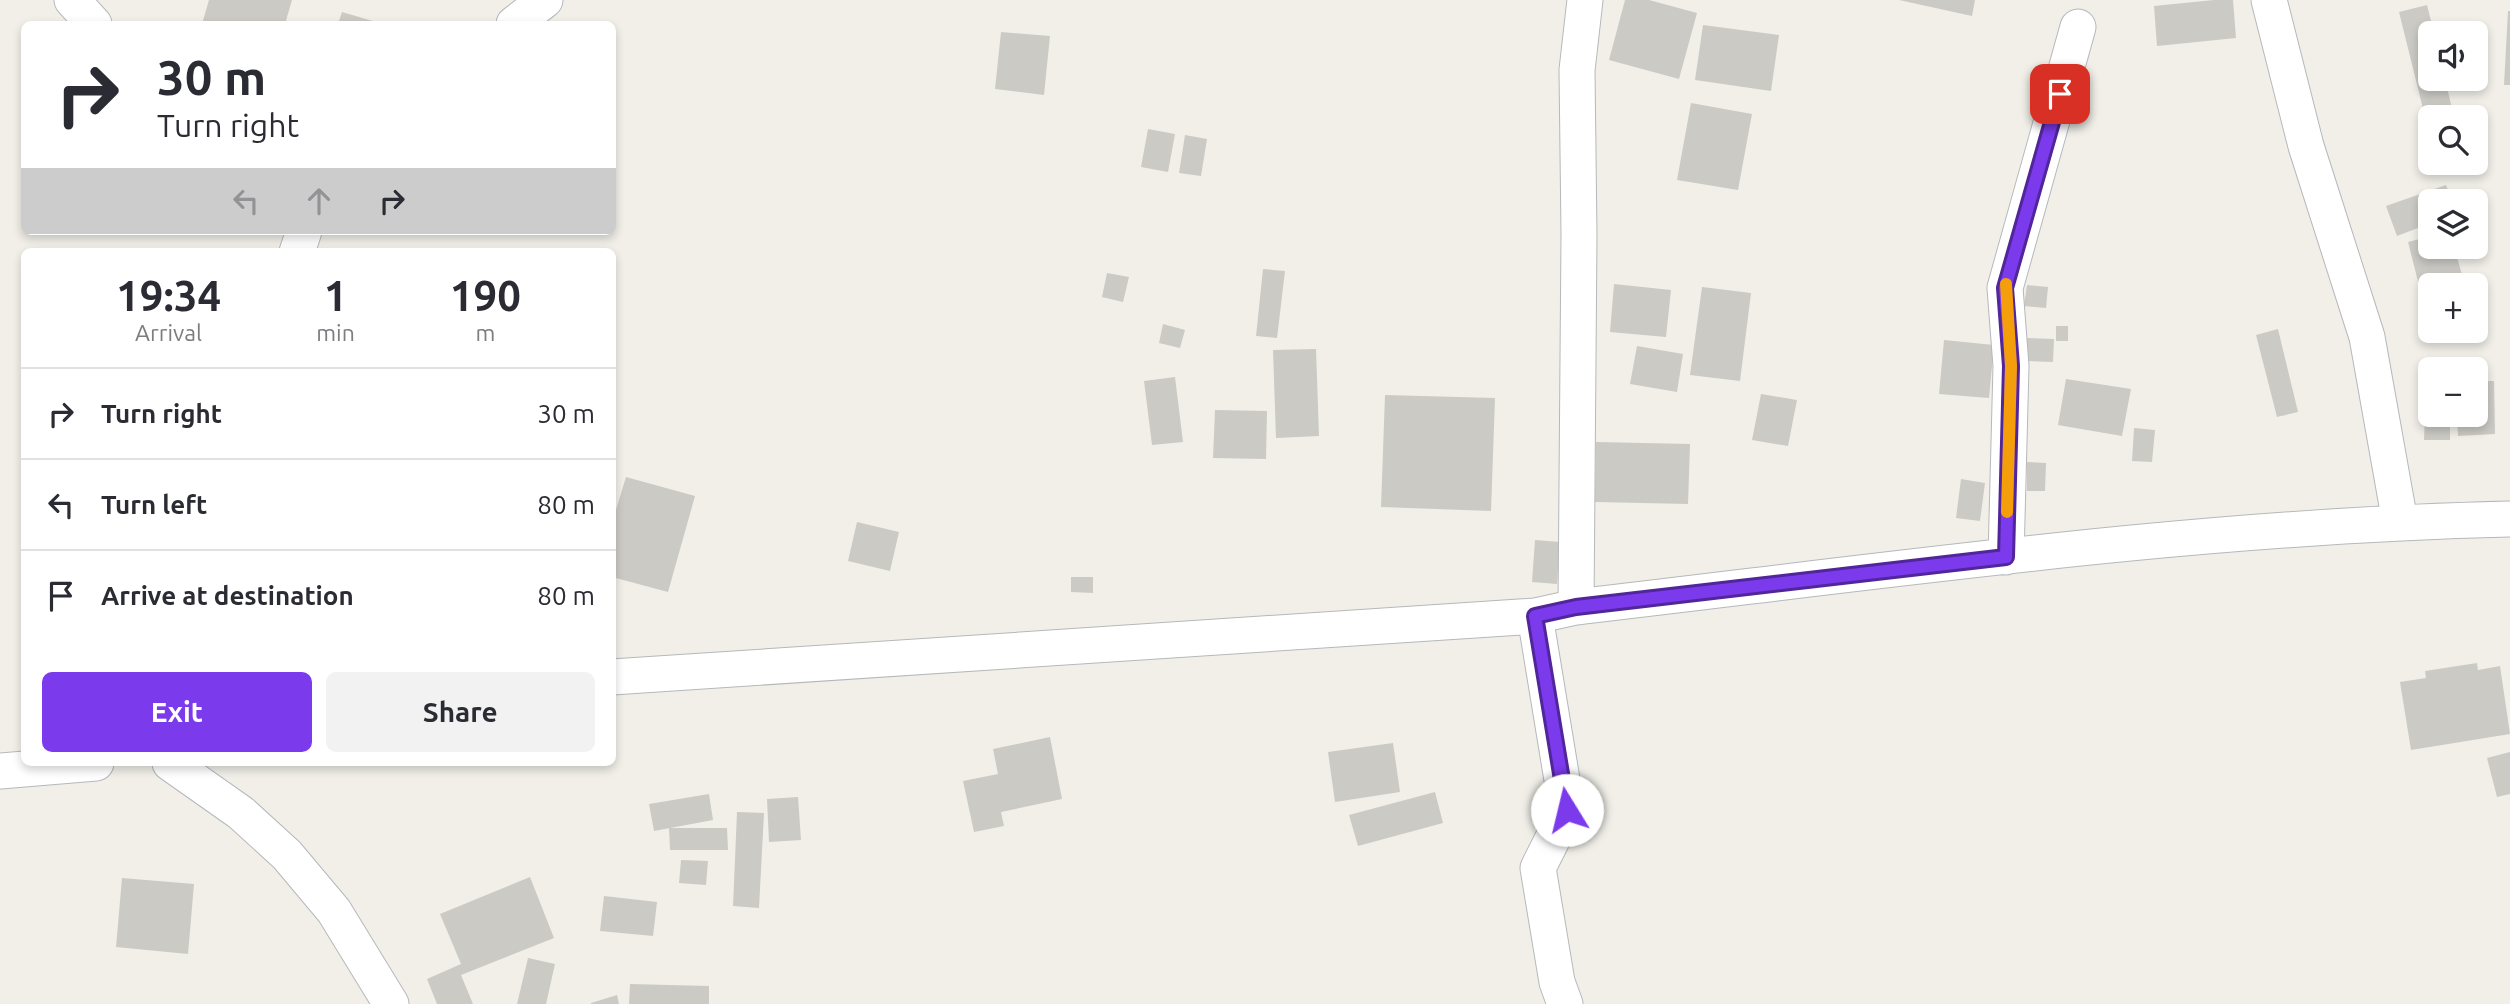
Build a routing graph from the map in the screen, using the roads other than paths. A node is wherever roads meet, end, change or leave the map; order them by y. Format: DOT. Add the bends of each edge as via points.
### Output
graph roads {
  1 [pos="72,0"];
  2 [pos="545,0"];
  3 [pos="1586,0"];
  4 [pos="2269,0"];
  5 [pos="91,21"];
  6 [pos="518,21"];
  7 [pos="2078,27"];
  8 [pos="2510,519"];
  9 [pos="2399,522"];
  10 [pos="2006,557"];
  11 [pos="1576,607"];
  12 [pos="1535,616"];
  13 [pos="616,677"];
  14 [pos="60,766"];
  15 [pos="177,766"];
  16 [pos="0,771"];
  17 [pos="391,1004"];
  18 [pos="1565,1004"];
  1 -- 5 [label="street"];
  2 -- 6 [label="street"];
  3 -- 11 [label="street" via="1577,70"];
  4 -- 9 [label="street" via="2306,146 2367,337"];
  7 -- 10 [label="street" via="2005,288 2011,366"];
  8 -- 9 [label="street"];
  9 -- 10 [label="street"];
  10 -- 11 [label="street"];
  11 -- 12 [label="street"];
  12 -- 13 [label="street"];
  12 -- 18 [label="street" via="1567,810 1538,868"];
  14 -- 16 [label="street"];
  15 -- 17 [label="street" via="241,813 287,855 334,911"];
}
